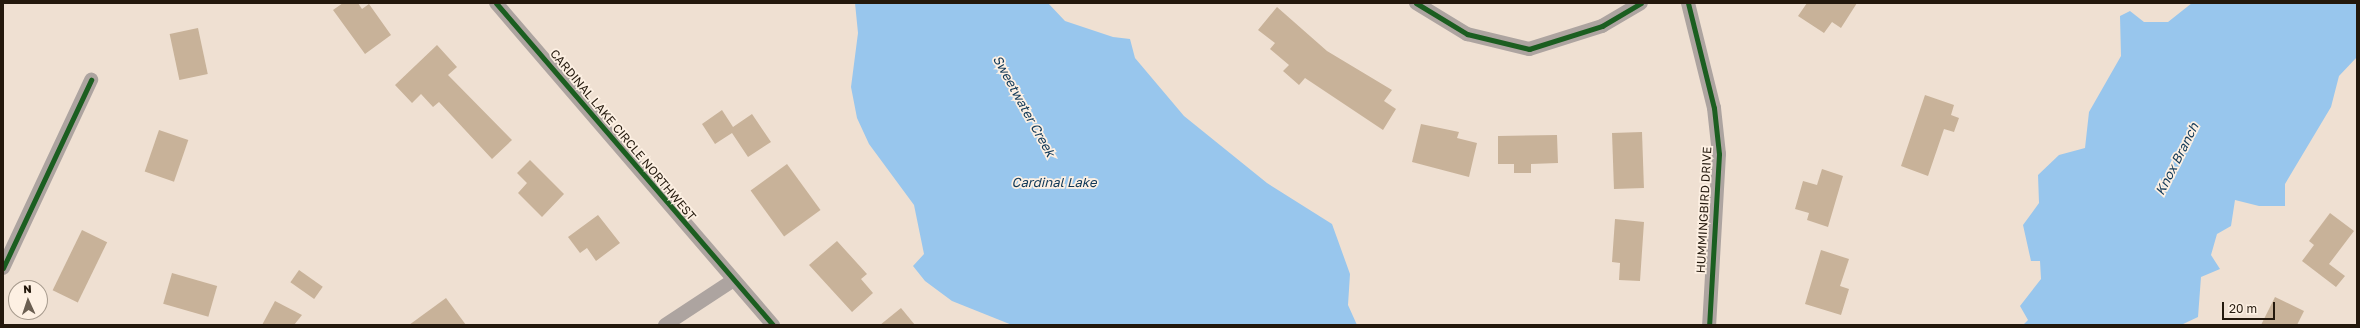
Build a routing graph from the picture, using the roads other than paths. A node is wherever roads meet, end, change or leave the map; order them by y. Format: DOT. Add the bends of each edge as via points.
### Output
graph roads {
  1 [pos="496,3"];
  2 [pos="1416,3"];
  3 [pos="1641,3"];
  4 [pos="1688,3"];
  5 [pos="91,80"];
  6 [pos="3,268"];
  7 [pos="732,281"];
  8 [pos="665,325"];
  9 [pos="773,325"];
  10 [pos="1709,325"];
  1 -- 7 [label="street, CARDINAL LAKE CIRCLE NORTHWEST" via="567,83"];
  2 -- 3 [label="street" via="1467,34 1529,49 1602,26"];
  4 -- 10 [label="street, HUMMINGBIRD DRIVE" via="1714,108 1719,154"];
  5 -- 6 [label="street"];
  7 -- 8 [label="street"];
  7 -- 9 [label="street, CARDINAL LAKE CIRCLE NORTHWEST"];
}
